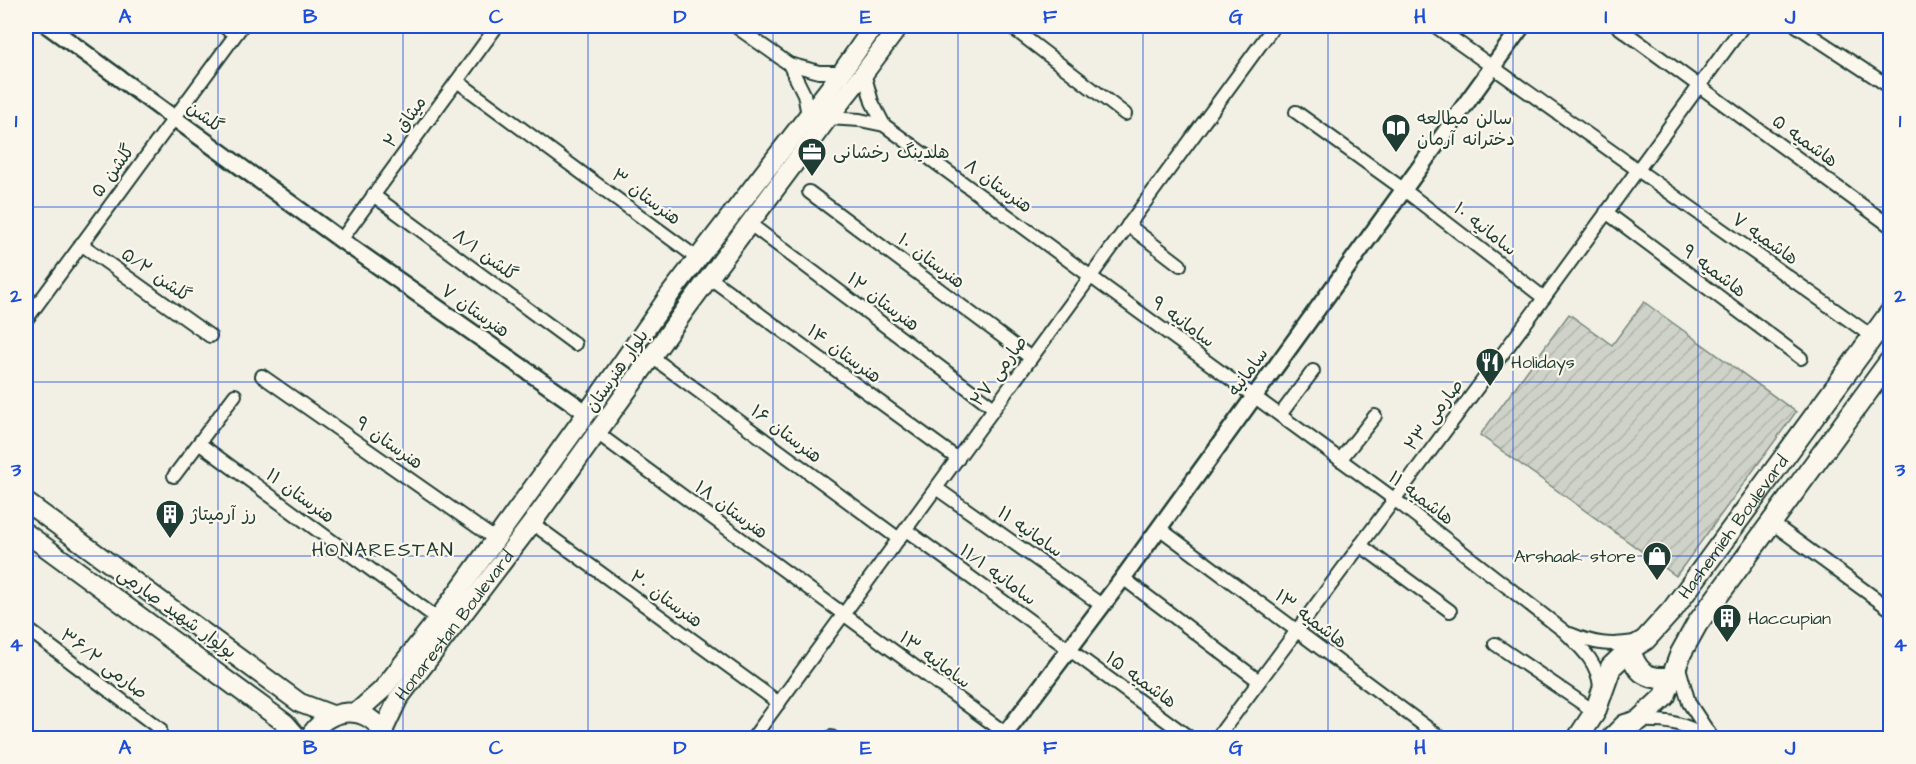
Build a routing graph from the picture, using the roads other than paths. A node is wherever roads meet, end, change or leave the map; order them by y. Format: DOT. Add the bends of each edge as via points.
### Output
graph roads {
  1 [pos="48,26"];
  2 [pos="223,26"];
  3 [pos="497,26"];
  4 [pos="735,26"];
  5 [pos="874,26"];
  6 [pos="899,26"];
  7 [pos="1010,26"];
  8 [pos="1274,26"];
  9 [pos="1435,26"];
  10 [pos="1522,26"];
  11 [pos="1617,26"];
  12 [pos="1743,26"];
  13 [pos="1797,26"];
  14 [pos="238,30"];
  15 [pos="789,64"];
  16 [pos="1491,67"];
  17 [pos="842,72"];
  18 [pos="864,74"];
  19 [pos="457,81"];
  20 [pos="1699,86"];
  21 [pos="1890,87"];
  22 [pos="1296,112"];
  23 [pos="1125,114"];
  24 [pos="808,115"];
  25 [pos="174,118"];
  26 [pos="828,118"];
  27 [pos="884,125"];
  28 [pos="1637,169"];
  29 [pos="1403,189"];
  30 [pos="809,192"];
  31 [pos="373,195"];
  32 [pos="1606,212"];
  33 [pos="750,224"];
  34 [pos="1128,225"];
  35 [pos="1889,225"];
  36 [pos="341,240"];
  37 [pos="81,244"];
  38 [pos="697,258"];
  39 [pos="1180,265"];
  40 [pos="1091,276"];
  41 [pos="710,278"];
  42 [pos="671,293"];
  43 [pos="1544,298"];
  44 [pos="688,306"];
  45 [pos="1890,313"];
  46 [pos="26,320"];
  47 [pos="210,336"];
  48 [pos="1873,337"];
  49 [pos="575,344"];
  50 [pos="652,357"];
  51 [pos="1031,358"];
  52 [pos="1801,358"];
  53 [pos="1890,361"];
  54 [pos="1313,372"];
  55 [pos="261,376"];
  56 [pos="235,395"];
  57 [pos="1255,397"];
  58 [pos="994,408"];
  59 [pos="587,413"];
  60 [pos="1280,415"];
  61 [pos="1375,416"];
  62 [pos="597,433"];
  63 [pos="200,444"];
  64 [pos="957,459"];
  65 [pos="1341,460"];
  66 [pos="174,476"];
  67 [pos="936,488"];
  68 [pos="1394,499"];
  69 [pos="26,502"];
  70 [pos="532,523"];
  71 [pos="1772,523"];
  72 [pos="1160,528"];
  73 [pos="26,533"];
  74 [pos="902,535"];
  75 [pos="495,539"];
  76 [pos="1359,545"];
  77 [pos="1123,578"];
  78 [pos="1102,606"];
  79 [pos="1890,609"];
  80 [pos="1450,611"];
  81 [pos="843,615"];
  82 [pos="438,619"];
  83 [pos="26,628"];
  84 [pos="1297,630"];
  85 [pos="1564,631"];
  86 [pos="1495,644"];
  87 [pos="1638,644"];
  88 [pos="1069,650"];
  89 [pos="1675,670"];
  90 [pos="1259,681"];
  91 [pos="1598,702"];
  92 [pos="779,703"];
  93 [pos="356,713"];
  94 [pos="332,715"];
  95 [pos="1638,721"];
  96 [pos="160,729"];
  97 [pos="385,735"];
  98 [pos="1007,737"];
  99 [pos="298,738"];
  100 [pos="309,738"];
  101 [pos="753,738"];
  102 [pos="1190,738"];
  103 [pos="1216,738"];
  104 [pos="1442,738"];
  105 [pos="1578,738"];
  106 [pos="1612,738"];
  107 [pos="1712,738"];
  1 -- 25 [label="street, گلشن"];
  2 -- 14 [label="street"];
  3 -- 19 [label="street, میثاق ۲"];
  4 -- 15 [label="street"];
  5 -- 17 [label="main road, بلوار هنرستان"];
  6 -- 18 [label="main road, بلوار هنرستان"];
  7 -- 23 [label="street"];
  8 -- 34 [label="street, صارمی ۲۷"];
  9 -- 16 [label="street, هاشمیه ۷"];
  10 -- 16 [label="street, سامانیه"];
  11 -- 20 [label="street, هاشمیه ۵"];
  12 -- 20 [label="street, صارمی ۲۳"];
  13 -- 21 [label="street"];
  14 -- 25 [label="street, گلشن ۵"];
  15 -- 17 [label="street" via="819,72"];
  15 -- 24 [label="street" via="804,94"];
  16 -- 28 [label="street, هاشمیه ۷"];
  16 -- 29 [label="street, سامانیه"];
  17 -- 24 [label="main road, بلوار هنرستان"];
  18 -- 26 [label="main road, بلوار هنرستان"];
  18 -- 27 [label="street, هنرستان ۸"];
  19 -- 31 [label="street, میثاق ۲"];
  19 -- 38 [label="street, هنرستان ۳"];
  20 -- 28 [label="street, صارمی ۲۳"];
  20 -- 35 [label="street, هاشمیه ۵"];
  22 -- 29 [label="street, سامانیه ۱۰"];
  24 -- 38 [label="main road, بلوار هنرستان"];
  25 -- 36 [label="street, گلشن"];
  25 -- 37 [label="street, گلشن ۵"];
  26 -- 27 [label="street, هنرستان ۸"];
  26 -- 33 [label="main road, بلوار هنرستان"];
  27 -- 40 [label="street, هنرستان ۸"];
  28 -- 32 [label="street, صارمی ۲۳"];
  28 -- 48 [label="street, هاشمیه ۷"];
  29 -- 43 [label="street, سامانیه ۱۰"];
  29 -- 57 [label="street, سامانیه"];
  30 -- 51 [label="street, هنرستان ۱۰"];
  31 -- 36 [label="street, میثاق ۲"];
  31 -- 49 [label="street, گلشن ۸/۱"];
  32 -- 43 [label="street, صارمی ۲۳"];
  32 -- 52 [label="street, هاشمیه ۹"];
  33 -- 41 [label="main road, بلوار هنرستان"];
  33 -- 58 [label="street, هنرستان ۱۲"];
  34 -- 39 [label="street"];
  34 -- 40 [label="street, صارمی ۲۷"];
  36 -- 59 [label="street, هنرستان ۷"];
  37 -- 46 [label="street, گلشن ۵"];
  37 -- 47 [label="street, گلشن ۵/۲"];
  38 -- 42 [label="main road, بلوار هنرستان"];
  40 -- 51 [label="street, صارمی ۲۷"];
  40 -- 57 [label="street, سامانیه ۹"];
  41 -- 44 [label="main road, بلوار هنرستان"];
  41 -- 64 [label="street, هنرستان ۱۴"];
  42 -- 44 [label="main road"];
  42 -- 59 [label="main road, بلوار هنرستان"];
  43 -- 68 [label="street, صارمی ۲۳"];
  44 -- 50 [label="main road, بلوار هنرستان"];
  45 -- 48 [label="main road, Hashemieh Boulevard"];
  48 -- 87 [label="main road, Hashemieh Boulevard" via="1673,609"];
  50 -- 62 [label="main road, بلوار هنرستان"];
  50 -- 74 [label="street, هنرستان ۱۶"];
  51 -- 58 [label="street, صارمی ۲۷"];
  53 -- 71 [label="main road, Hashemieh Boulevard"];
  54 -- 60 [label="street"];
  55 -- 75 [label="street, هنرستان ۹"];
  56 -- 63 [label="street"];
  57 -- 60 [label="street, هاشمیه ۱۱"];
  57 -- 72 [label="street, سامانیه"];
  58 -- 64 [label="street, صارمی ۲۷"];
  59 -- 75 [label="main road, بلوار هنرستان"];
  60 -- 65 [label="street, هاشمیه ۱۱"];
  61 -- 65 [label="street"];
  62 -- 70 [label="main road, بلوار هنرستان"];
  62 -- 81 [label="street, هنرستان ۱۸"];
  63 -- 66 [label="street"];
  63 -- 82 [label="street, هنرستان ۱۱"];
  64 -- 67 [label="street, صارمی ۲۷"];
  65 -- 68 [label="street, هاشمیه ۱۱"];
  67 -- 74 [label="street, صارمی ۲۷"];
  67 -- 78 [label="street, سامانیه ۱۱"];
  68 -- 76 [label="street, صارمی ۲۳"];
  68 -- 85 [label="street, هاشمیه ۱۱"];
  69 -- 94 [label="main road, بولوار شهید صارمی" via="300,703"];
  70 -- 92 [label="street, هنرستان ۲۰"];
  70 -- 97 [label="main road, Honarestan Boulevard" via="398,699"];
  71 -- 79 [label="street"];
  71 -- 89 [label="main road, Hashemieh Boulevard" via="1698,624"];
  72 -- 77 [label="street, سامانیه"];
  72 -- 84 [label="street, هاشمیه ۱۳"];
  73 -- 99 [label="main road, بولوار شهید صارمی" via="285,723"];
  74 -- 81 [label="street, صارمی ۲۷"];
  74 -- 88 [label="street, سامانیه ۱۱/۱"];
  75 -- 82 [label="main road, بلوار هنرستان"];
  76 -- 80 [label="street"];
  76 -- 84 [label="street, صارمی ۲۳"];
  77 -- 78 [label="street, سامانیه"];
  77 -- 90 [label="street"];
  78 -- 88 [label="street, سامانیه"];
  81 -- 92 [label="street, صارمی ۲۷"];
  81 -- 98 [label="street, سامانیه ۱۳"];
  82 -- 93 [label="main road, بلوار هنرستان" via="382,690"];
  83 -- 96 [label="street, صارمی ۳۶/۲"];
  84 -- 90 [label="street, صارمی ۲۳"];
  84 -- 104 [label="street, هاشمیه ۱۳"];
  85 -- 87 [label="street" via="1590,642"];
  85 -- 91 [label="street" via="1591,658 1599,676"];
  86 -- 91 [label="street"];
  87 -- 89 [label="main road" via="1633,660 1639,670 1661,679"];
  87 -- 91 [label="main road, Hashemieh Boulevard" via="1611,667"];
  88 -- 98 [label="street, سامانیه"];
  88 -- 102 [label="street, هاشمیه ۱۵"];
  89 -- 95 [label="main road, Hashemieh Boulevard" via="1665,696"];
  89 -- 107 [label="street" via="1689,703"];
  90 -- 103 [label="street, صارمی ۲۳"];
  91 -- 105 [label="main road, Hashemieh Boulevard"];
  92 -- 101 [label="street, صارمی ۲۷"];
  93 -- 94 [label="main road"];
  93 -- 97 [label="main road" via="376,723"];
  94 -- 100 [label="main road"];
  95 -- 106 [label="main road, Hashemieh Boulevard" via="1625,725"];
  95 -- 107 [label="street" via="1664,720"];
}
